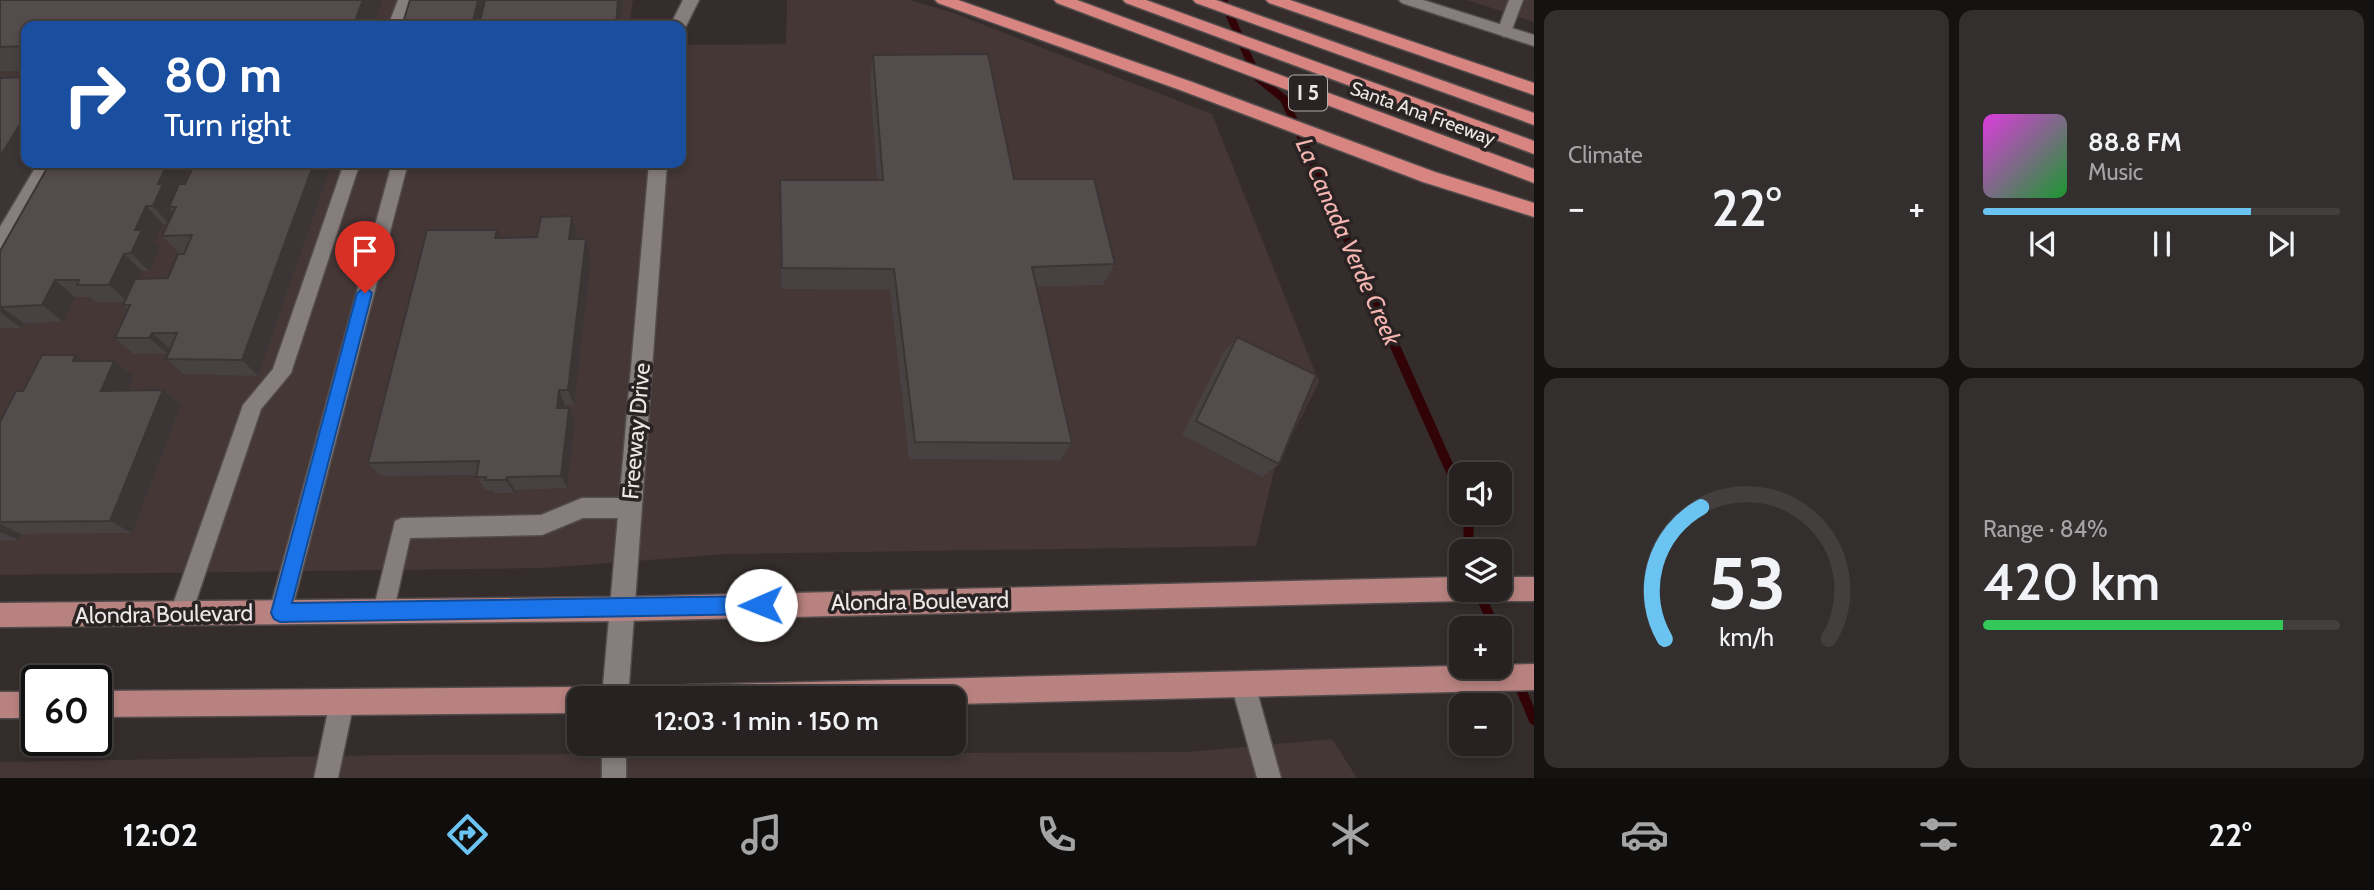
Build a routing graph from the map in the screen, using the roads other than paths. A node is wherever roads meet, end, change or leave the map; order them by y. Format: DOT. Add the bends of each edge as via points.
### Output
graph roads {
  1 [pos="405,0"];
  2 [pos="691,0"];
  3 [pos="943,0"];
  4 [pos="1062,0"];
  5 [pos="1131,0"];
  6 [pos="1201,0"];
  7 [pos="1274,0"];
  8 [pos="1407,0"];
  9 [pos="1516,0"];
  10 [pos="398,21"];
  11 [pos="680,21"];
  12 [pos="1504,32"];
  13 [pos="1534,41"];
  14 [pos="1534,89"];
  15 [pos="1534,119"];
  16 [pos="1534,148"];
  17 [pos="44,168"];
  18 [pos="350,168"];
  19 [pos="399,168"];
  20 [pos="658,168"];
  21 [pos="1534,176"];
  22 [pos="1534,210"];
  23 [pos="0,243"];
  24 [pos="630,508"];
  25 [pos="1449,589"];
  26 [pos="1512,589"];
  27 [pos="1534,589"];
  28 [pos="622,609"];
  29 [pos="384,611"];
  30 [pos="181,613"];
  31 [pos="280,613"];
  32 [pos="0,615"];
  33 [pos="1534,677"];
  34 [pos="1243,684"];
  35 [pos="616,686"];
  36 [pos="966,691"];
  37 [pos="567,700"];
  38 [pos="342,702"];
  39 [pos="112,704"];
  40 [pos="0,705"];
  41 [pos="21,705"];
  42 [pos="614,756"];
  43 [pos="326,778"];
  44 [pos="614,778"];
  45 [pos="1269,778"];
  1 -- 10 [label="lane"];
  2 -- 11 [label="street"];
  3 -- 22 [label="highway" via="1429,177"];
  4 -- 21 [label="highway, Santa Ana Freeway / I 5"];
  5 -- 16 [label="highway"];
  6 -- 15 [label="highway"];
  7 -- 14 [label="highway"];
  8 -- 12 [label="street"];
  9 -- 12 [label="lane"];
  12 -- 13 [label="street"];
  17 -- 23 [label="lane"];
  18 -- 30 [label="lane" via="281,373 253,405"];
  19 -- 31 [label="lane"];
  20 -- 24 [label="street, Freeway Drive"];
  24 -- 28 [label="street, Freeway Drive"];
  24 -- 29 [label="lane" via="582,508 542,525 402,528"];
  25 -- 28 [label="main road, Alondra Boulevard"];
  26 -- 27 [label="main road"];
  28 -- 29 [label="main road, Alondra Boulevard"];
  28 -- 35 [label="street, Freeway Drive"];
  29 -- 31 [label="main road, Alondra Boulevard"];
  30 -- 31 [label="main road, Alondra Boulevard"];
  30 -- 32 [label="main road, Alondra Boulevard"];
  33 -- 34 [label="main road"];
  34 -- 36 [label="main road"];
  34 -- 45 [label="lane"];
  37 -- 38 [label="main road"];
  38 -- 39 [label="main road"];
  38 -- 43 [label="lane"];
  40 -- 41 [label="main road"];
  42 -- 44 [label="lane"];
}
